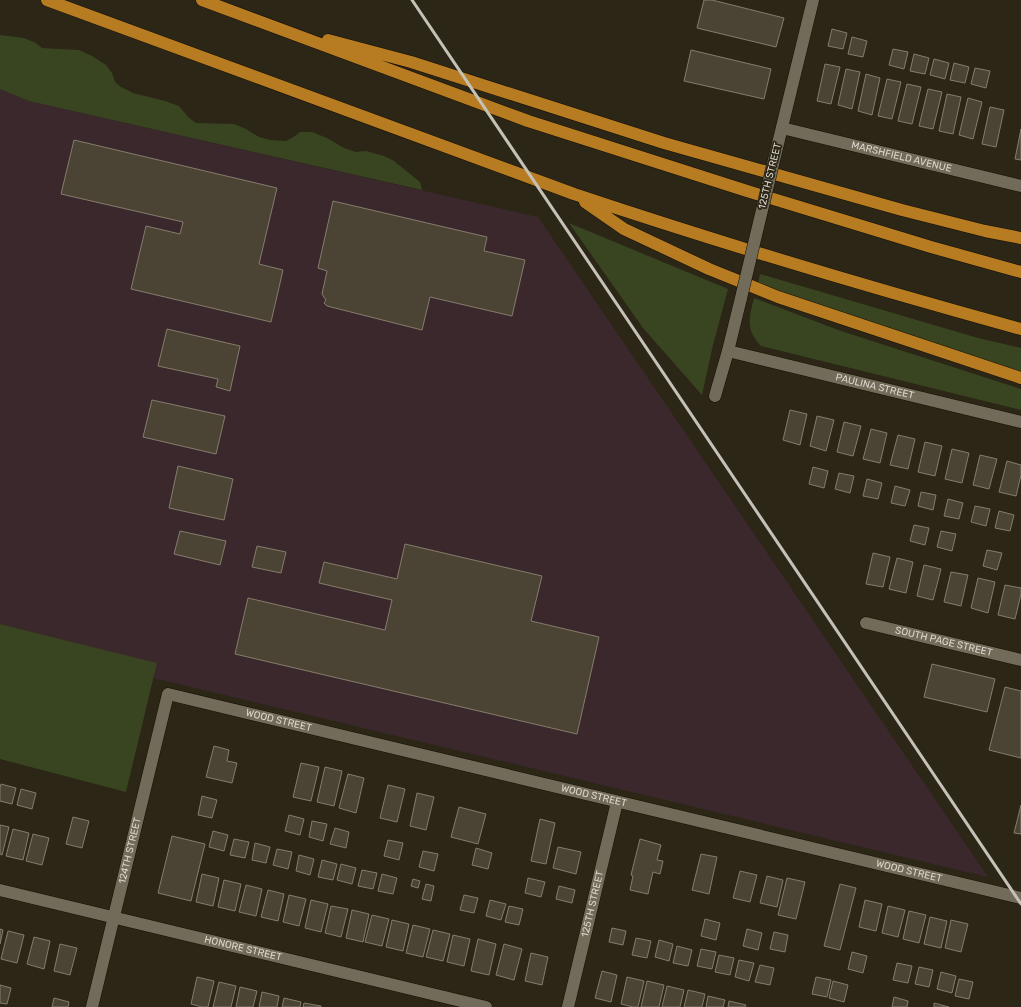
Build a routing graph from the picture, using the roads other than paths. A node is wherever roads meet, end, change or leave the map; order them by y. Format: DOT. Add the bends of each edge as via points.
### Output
graph roads {
  1 [pos="47,0"];
  2 [pos="202,0"];
  3 [pos="813,0"];
  4 [pos="259,22"];
  5 [pos="782,128"];
  6 [pos="1021,186"];
  7 [pos="574,194"];
  8 [pos="1021,238"];
  9 [pos="1021,272"];
  10 [pos="1021,328"];
  11 [pos="728,351"];
  12 [pos="1021,378"];
  13 [pos="715,396"];
  14 [pos="1021,422"];
  15 [pos="866,623"];
  16 [pos="1021,660"];
  17 [pos="168,694"];
  18 [pos="617,802"];
  19 [pos="0,890"];
  20 [pos="1021,898"];
  21 [pos="114,918"];
  22 [pos="92,1007"];
  23 [pos="486,1007"];
  24 [pos="568,1007"];
  1 -- 7 [label="highway"];
  2 -- 4 [label="highway"];
  3 -- 5 [label="street, 125TH STREET"];
  4 -- 8 [label="highway" via="411,62 687,150 910,212"];
  4 -- 9 [label="highway" via="528,121 747,191"];
  5 -- 6 [label="street, MARSHFIELD AVENUE"];
  5 -- 11 [label="street, 125TH STREET, bridge"];
  7 -- 10 [label="highway" via="772,257"];
  7 -- 12 [label="highway" via="624,229 709,269 778,297"];
  11 -- 13 [label="street, 125TH STREET"];
  11 -- 14 [label="street, PAULINA STREET"];
  15 -- 16 [label="street, SOUTH PAGE STREET"];
  17 -- 18 [label="street, WOOD STREET"];
  17 -- 21 [label="street, 124TH STREET"];
  18 -- 20 [label="street, WOOD STREET"];
  18 -- 24 [label="street, 125TH STREET"];
  19 -- 21 [label="street, HONORE STREET"];
  21 -- 22 [label="street, 124TH STREET"];
  21 -- 23 [label="street, HONORE STREET"];
}
